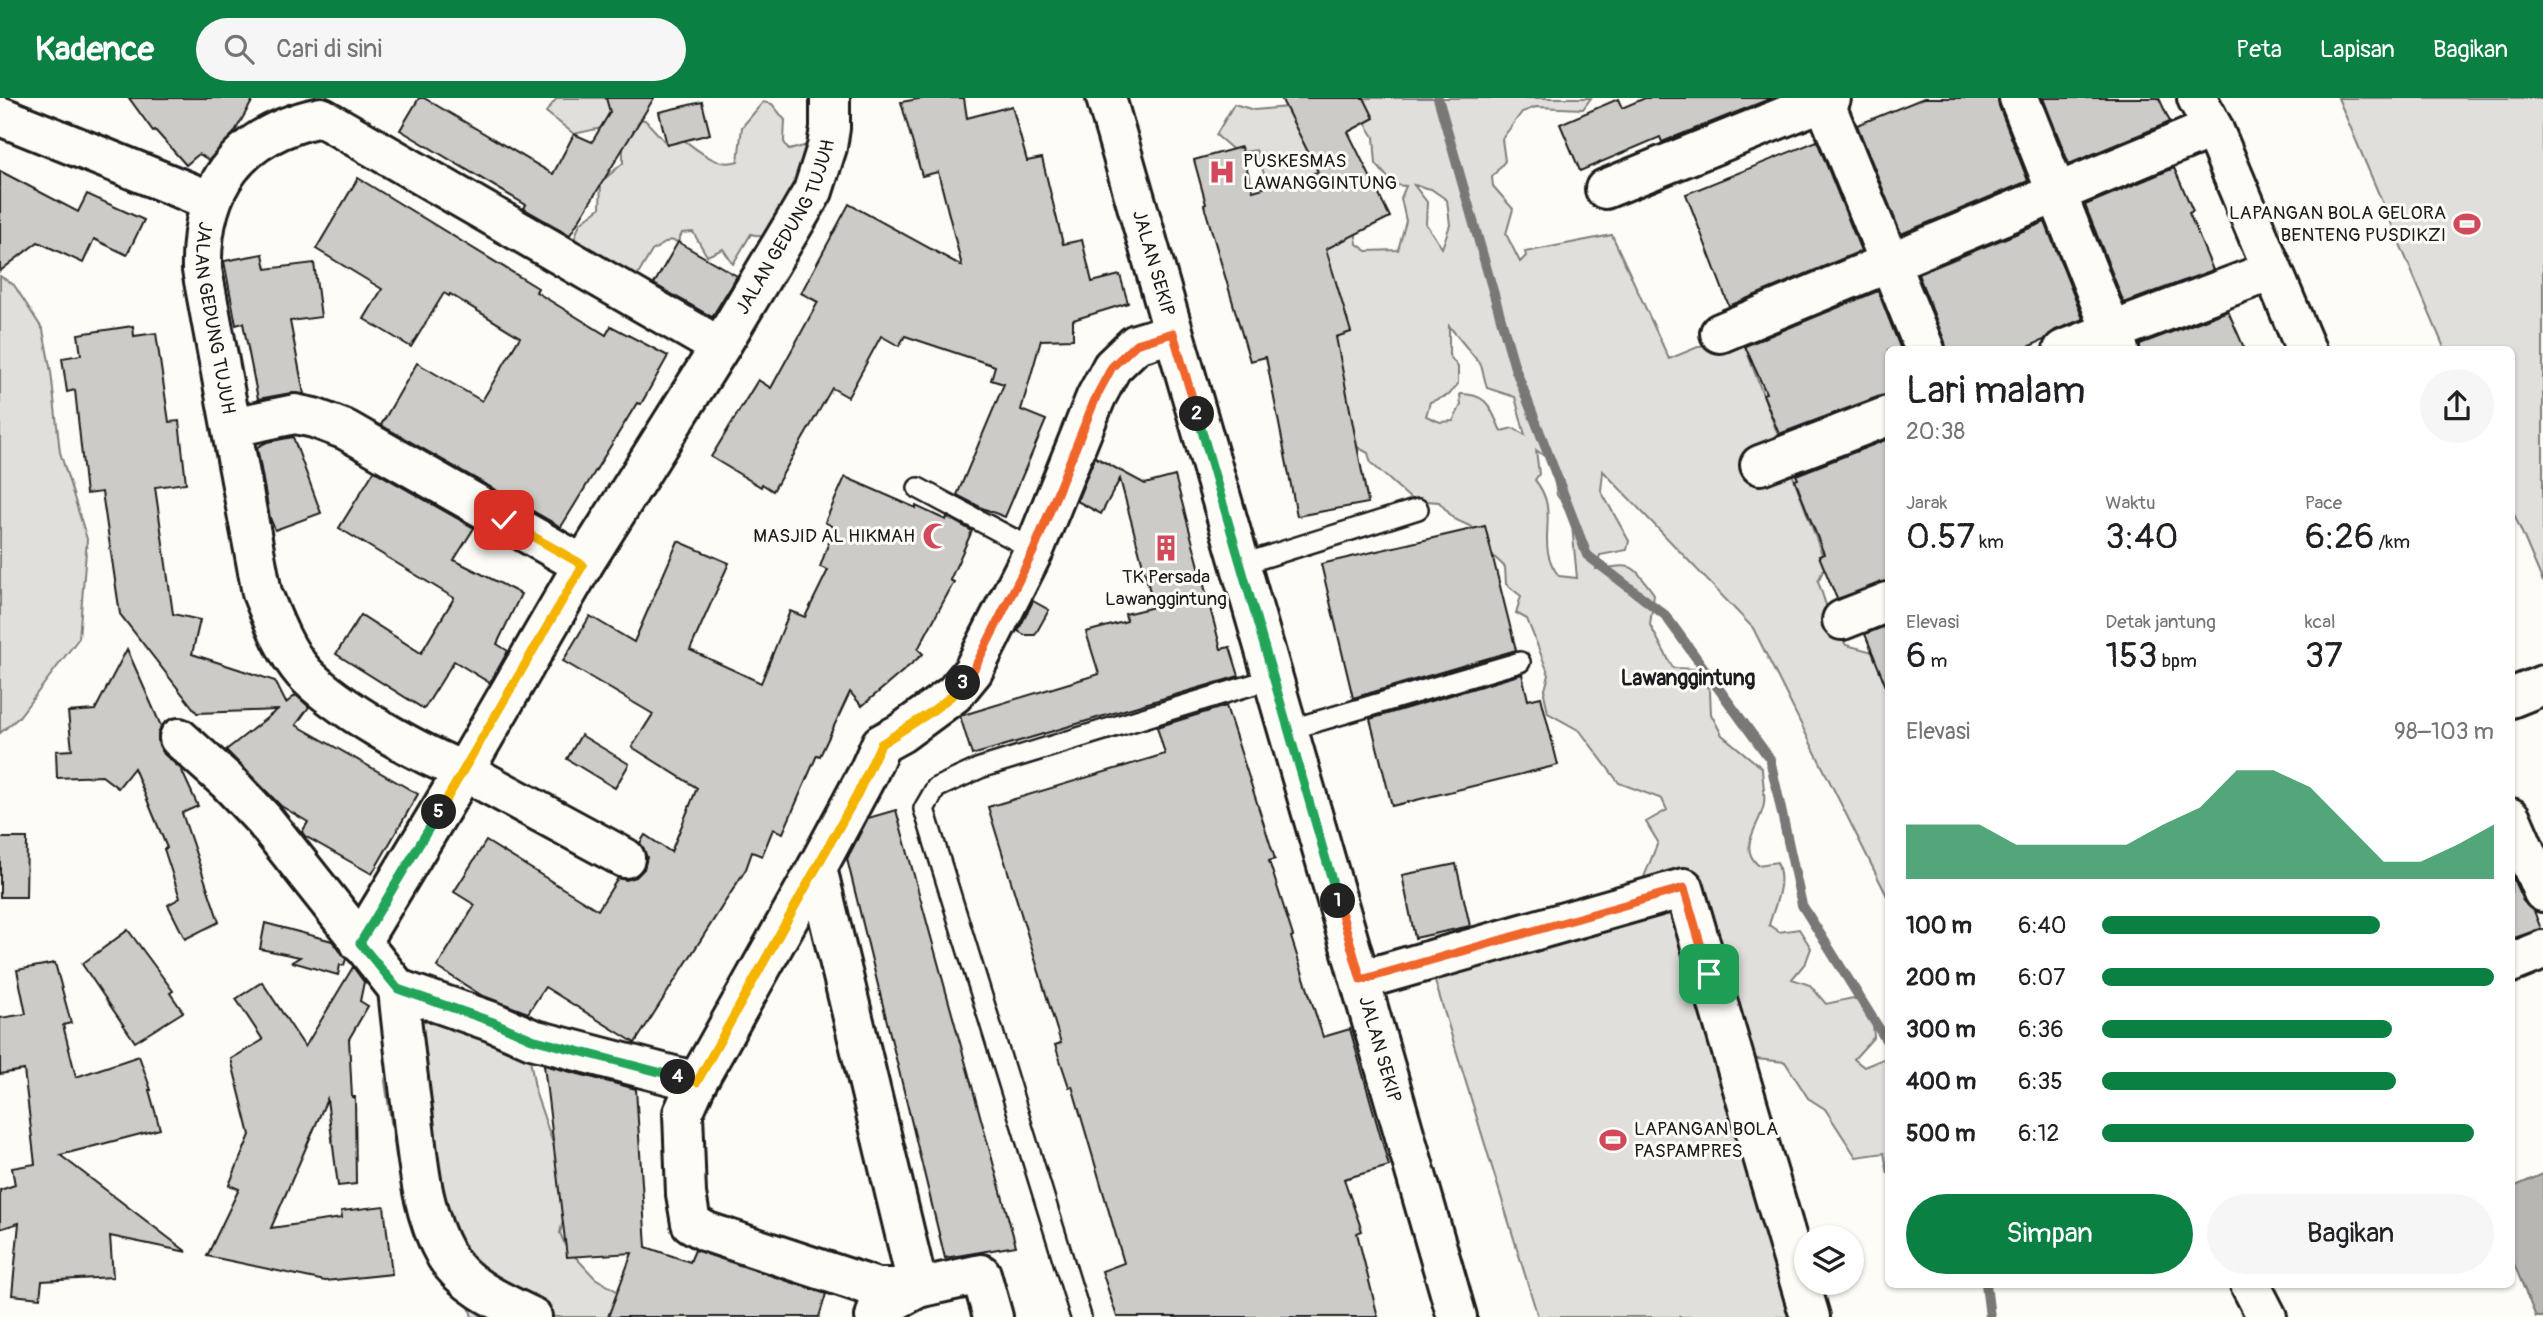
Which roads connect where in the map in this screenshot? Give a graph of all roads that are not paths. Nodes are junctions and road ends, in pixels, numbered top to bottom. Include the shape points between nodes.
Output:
1 (830, 98) edge
2 (1106, 98) edge
3 (2019, 98) edge
4 (1828, 99) edge
5 (2205, 113) edge
6 (0, 116) edge
7 (1605, 189) dead end
8 (2056, 192) junction
9 (212, 201) junction
10 (1889, 262) junction
11 (2272, 271) junction
12 (1173, 333) junction
13 (1720, 333) dead end
14 (2115, 341) edge
15 (1923, 346) edge
16 (2086, 346) edge
17 (2304, 346) edge
18 (720, 347) junction
19 (1885, 417) edge
20 (233, 427) junction
21 (1760, 465) dead end
22 (918, 488) dead end
23 (1418, 509) dead end
24 (1034, 550) junction
25 (583, 565) junction
26 (1240, 565) junction
27 (1885, 603) edge
28 (1842, 620) dead end
29 (1520, 662) dead end
30 (1274, 678) junction
31 (2543, 685) edge
32 (2515, 696) edge
33 (1288, 730) junction
34 (179, 738) dead end
35 (464, 771) junction
36 (2515, 827) edge
37 (625, 858) dead end
38 (817, 868) junction
39 (2543, 892) edge
40 (360, 943) junction
41 (2543, 950) edge
42 (2515, 961) edge
43 (1361, 980) junction
44 (398, 989) junction
45 (697, 1082) junction
46 (918, 1288) junction
47 (2252, 1288) edge
48 (532, 1317) edge
49 (875, 1317) edge
50 (993, 1317) edge
51 (1081, 1317) edge
52 (1457, 1317) edge
53 (1810, 1317) edge
54 (2267, 1317) edge

1 - 18 street, JALAN GEDUNG TUJUH via 827,147 813,191
2 - 12 street, JALAN SEKIP
3 - 8 street
4 - 7 street
4 - 10 street
5 - 8 street
5 - 11 street
6 - 9 street
8 - 10 street
8 - 14 street
9 - 18 street, JALAN GEDUNG TUJUH via 222,180 255,143 276,130 321,117
9 - 20 street, JALAN GEDUNG TUJUH via 204,225 202,270
10 - 13 street
10 - 15 street
11 - 14 street
11 - 17 street
12 - 24 street via 1136,344 1112,367
12 - 26 street, JALAN SEKIP
14 - 16 street
18 - 25 street, JALAN GEDUNG TUJUH
19 - 21 street
20 - 25 street via 295,414 346,430
20 - 35 street, JALAN GEDUNG TUJUH via 262,593 281,638 304,672 327,693 432,757
22 - 24 lane
23 - 26 lane
24 - 38 street via 973,671 954,694 881,744
25 - 35 street, JALAN GEDUNG TUJUH
26 - 30 street, JALAN SEKIP
27 - 28 street
29 - 33 lane
30 - 33 street, JALAN SEKIP
30 - 51 lane via 980,768 936,788 924,809
31 - 32 street
33 - 43 street, JALAN SEKIP
34 - 40 street via 264,820
35 - 37 street, JALAN GEDUNG TUJUH
35 - 40 street, JALAN GEDUNG TUJUH
36 - 39 street
38 - 45 street
38 - 46 street
40 - 44 street
41 - 42 street
43 - 52 street, JALAN SEKIP
43 - 53 street via 1684,888
44 - 45 street via 532,1039
44 - 48 street via 420,1179 431,1221 447,1257 469,1282
45 - 46 street via 683,1113 691,1223 877,1288
46 - 49 street via 877,1310
46 - 50 street via 981,1274
47 - 54 street

